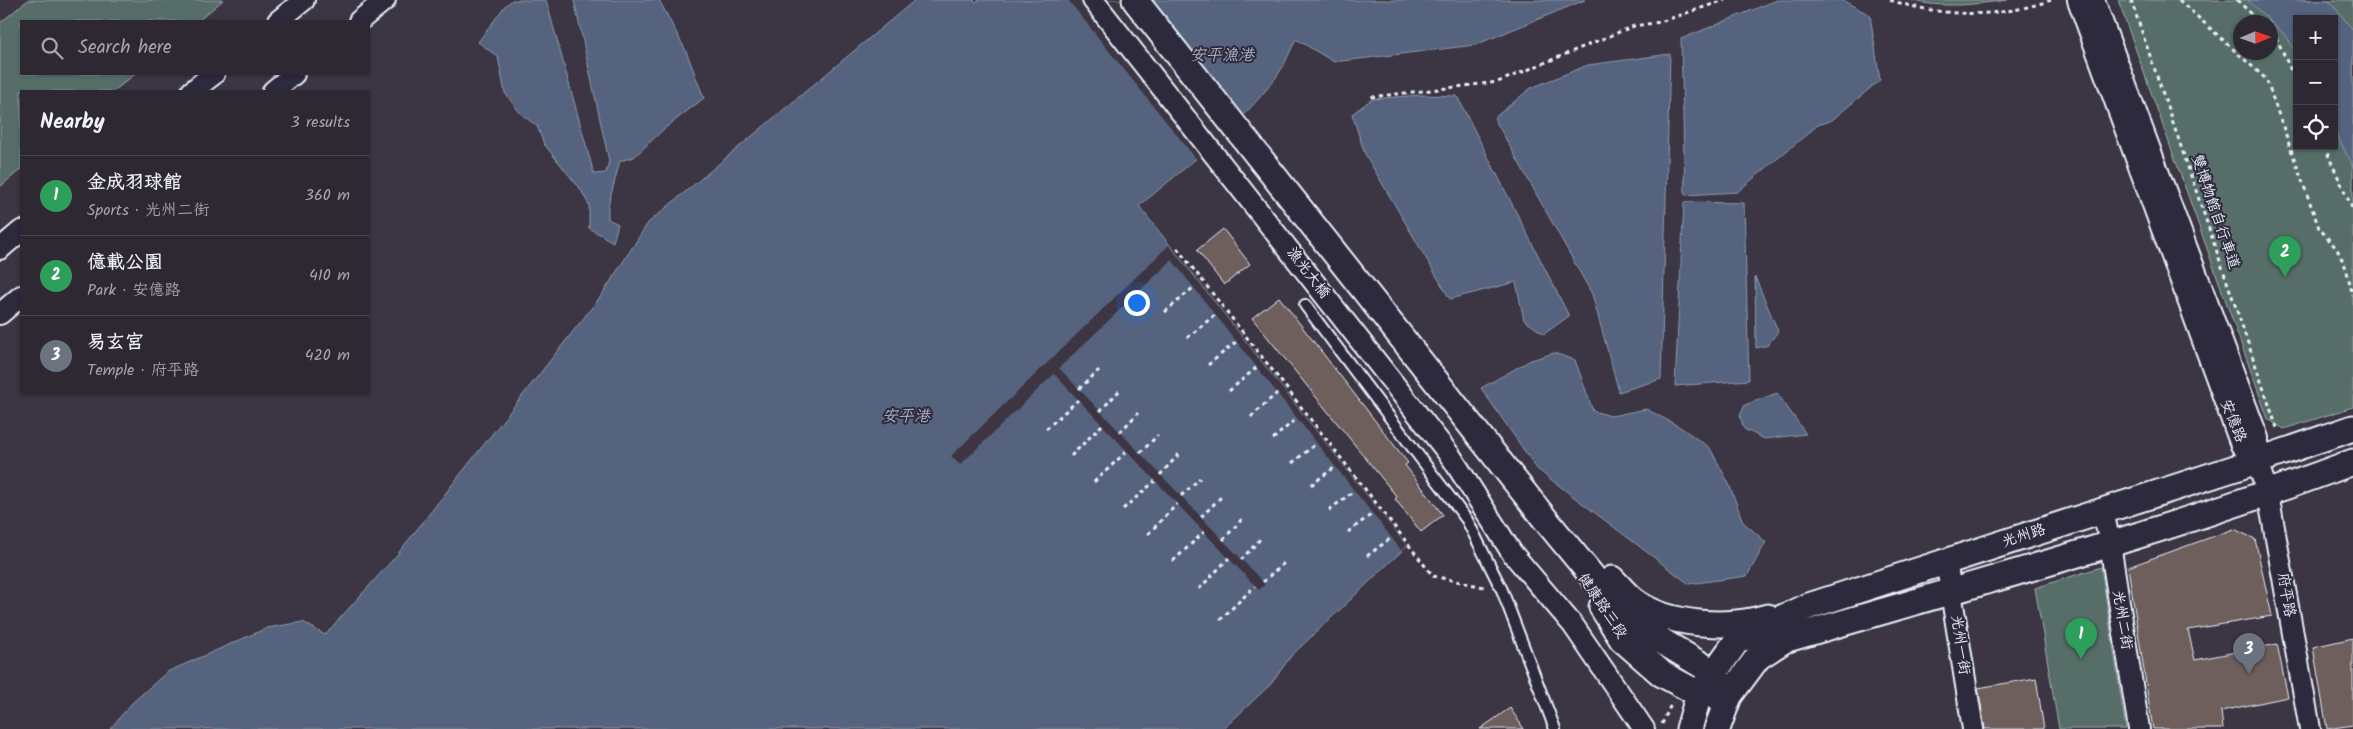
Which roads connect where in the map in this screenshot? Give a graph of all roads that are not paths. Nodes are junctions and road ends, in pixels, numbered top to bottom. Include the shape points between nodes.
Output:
1 (304, 0) edge
2 (385, 0) edge
3 (1093, 0) edge
4 (1135, 0) edge
5 (2078, 0) edge
6 (2094, 0) edge
7 (279, 20) edge
8 (360, 20) edge
9 (213, 75) edge
10 (293, 75) edge
11 (193, 90) edge
12 (274, 90) edge
13 (20, 232) edge
14 (0, 249) edge
15 (20, 297) edge
16 (1305, 305) dead end
17 (0, 314) edge
18 (2353, 428) edge
19 (2257, 461) junction
20 (2353, 462) edge
21 (2268, 494) junction
22 (2103, 511) junction
23 (1545, 519) junction
24 (2110, 544) junction
25 (1946, 561) junction
26 (1952, 591) junction
27 (1809, 606) junction
28 (1713, 672) junction
29 (1699, 694) junction
30 (1729, 696) junction
31 (1555, 729) edge
32 (1644, 729) edge
33 (1689, 729) edge
34 (1717, 729) edge
35 (1973, 729) edge
36 (2138, 729) edge
37 (2310, 729) edge

1 - 7 street
2 - 8 street
3 - 32 street, 漁光大橋 via 1452,458 1512,553 1573,625
4 - 23 street, 健康路三段
5 - 19 street, 安億路 via 2241,445
6 - 19 street, 安億路 via 2258,438
9 - 11 street
10 - 12 street
13 - 14 street
15 - 17 street
16 - 31 lane via 1467,520 1502,590
18 - 19 street, 光州路
19 - 21 street, 府平路
19 - 22 street, 光州路
20 - 21 street
21 - 24 street
21 - 37 street, 府平路
22 - 24 street, 光州二街
22 - 25 street, 光州路
23 - 27 street via 1635,601 1670,619 1713,624 1761,620
23 - 28 street, 健康路三段 via 1630,622
23 - 29 street, 健康路三段 via 1622,640 1662,674
24 - 26 street
24 - 36 street, 光州二街
25 - 26 street, 光州一街
25 - 27 street, 光州路
26 - 30 street via 1784,640 1758,657
26 - 35 street, 光州一街
27 - 28 street, 光州路 via 1736,642
28 - 29 street
28 - 30 street, 健康路三段
29 - 30 street, 健康路三段
29 - 33 street
30 - 34 street

